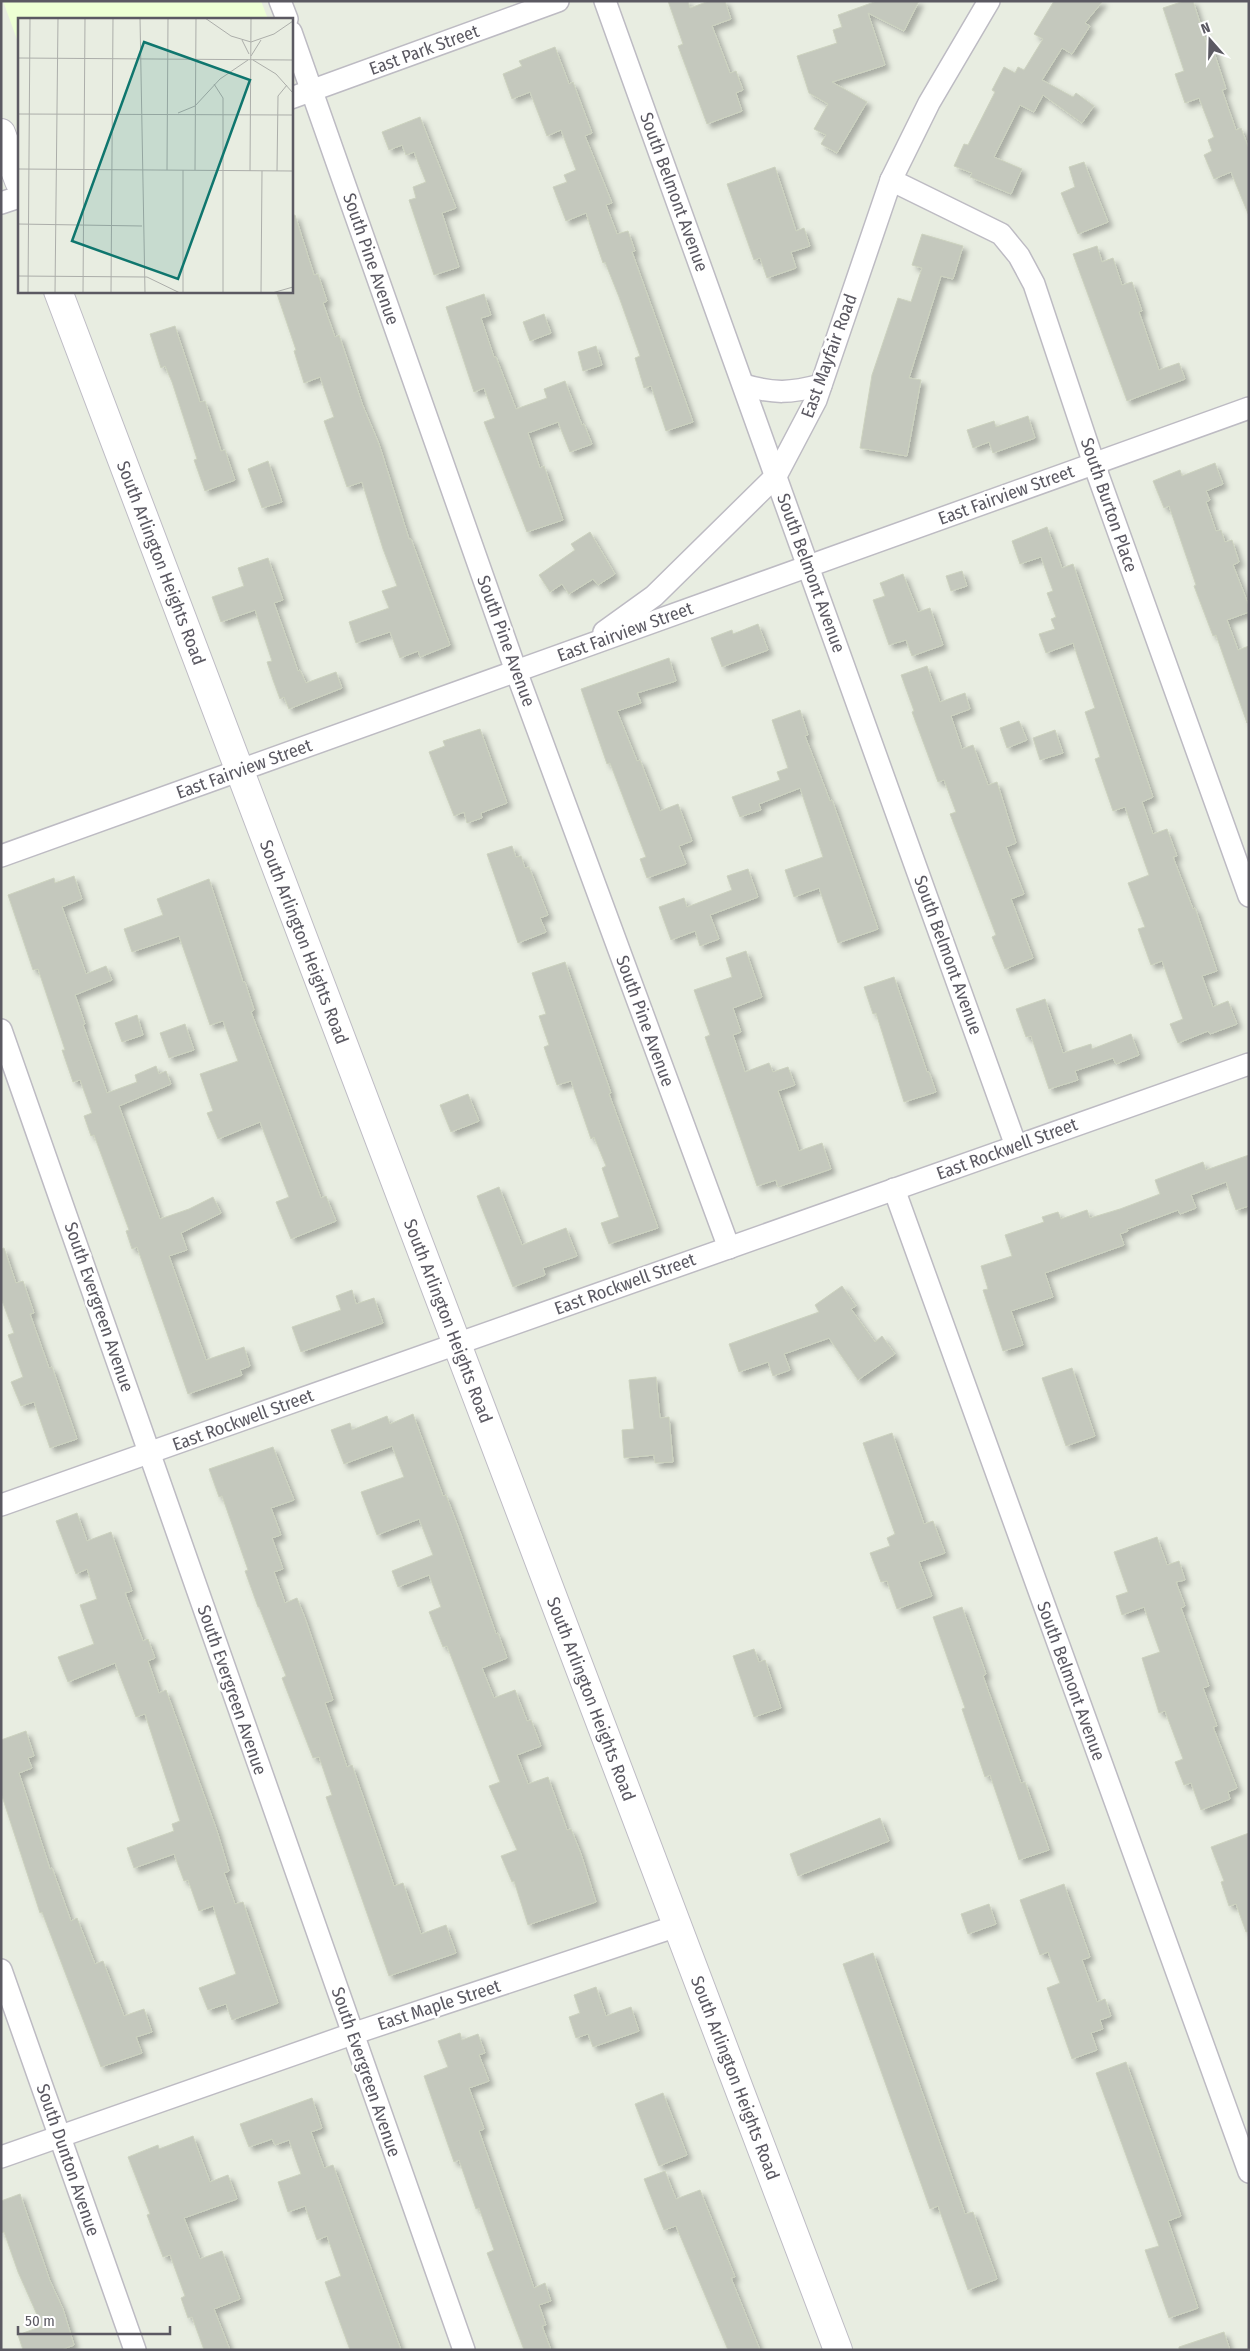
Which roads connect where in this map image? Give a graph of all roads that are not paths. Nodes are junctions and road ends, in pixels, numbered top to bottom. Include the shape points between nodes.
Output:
1 (280, 1) edge
2 (558, 1) edge
3 (605, 1) edge
4 (988, 1) edge
5 (287, 18) edge
6 (292, 35) edge
7 (312, 90) junction
8 (292, 98) edge
9 (1, 133) edge
10 (18, 178) edge
11 (891, 180) junction
12 (18, 197) edge
13 (1, 203) edge
14 (58, 292) edge
15 (744, 385) junction
16 (821, 385) junction
17 (1249, 408) edge
18 (1094, 464) junction
19 (776, 476) junction
20 (809, 566) junction
21 (583, 647) junction
22 (516, 671) junction
23 (239, 770) junction
24 (1, 856) edge
25 (1249, 896) edge
26 (1, 1030) edge
27 (1249, 1064) edge
28 (1016, 1146) junction
29 (894, 1189) junction
30 (729, 1248) junction
31 (456, 1344) junction
32 (150, 1453) junction
33 (1, 1506) edge
34 (677, 1926) junction
35 (1, 1970) edge
36 (352, 2034) junction
37 (60, 2136) junction
38 (1, 2157) edge
39 (1249, 2172) edge
40 (135, 2350) edge
41 (464, 2350) edge
42 (838, 2350) edge

1 - 5 street
2 - 7 street, East Park Street
3 - 15 street, South Belmont Avenue
4 - 11 street, East Mayfair Road via 929,103
6 - 7 street, South Pine Avenue
7 - 8 street, East Park Street
7 - 22 street, South Pine Avenue
9 - 10 main road
11 - 16 street, East Mayfair Road
11 - 18 street, South Burton Place via 1001,234 1019,256 1034,284
12 - 13 street
14 - 23 main road, South Arlington Heights Road
15 - 16 street via 766,392 786,392
15 - 19 street, South Belmont Avenue
16 - 19 street, East Mayfair Road
17 - 18 street, East Fairview Street
18 - 20 street, East Fairview Street
18 - 25 street, South Burton Place
19 - 20 street, South Belmont Avenue
19 - 21 street, East Mayfair Road via 654,596
20 - 21 street, East Fairview Street
20 - 28 street, South Belmont Avenue
21 - 22 street, East Fairview Street
22 - 23 street, East Fairview Street
22 - 30 street, South Pine Avenue
23 - 24 street, East Fairview Street
23 - 31 main road, South Arlington Heights Road
26 - 32 street, South Evergreen Avenue
27 - 28 street, East Rockwell Street
28 - 29 street, East Rockwell Street
29 - 30 street, East Rockwell Street
29 - 39 street, South Belmont Avenue
30 - 31 street, East Rockwell Street
31 - 32 street, East Rockwell Street
31 - 34 main road, South Arlington Heights Road
32 - 33 street, East Rockwell Street
32 - 36 street, South Evergreen Avenue
34 - 36 street, East Maple Street
34 - 42 main road, South Arlington Heights Road
35 - 37 street, South Dunton Avenue
36 - 37 street, East Maple Street
36 - 41 street, South Evergreen Avenue
37 - 38 street, East Maple Street
37 - 40 street, South Dunton Avenue

